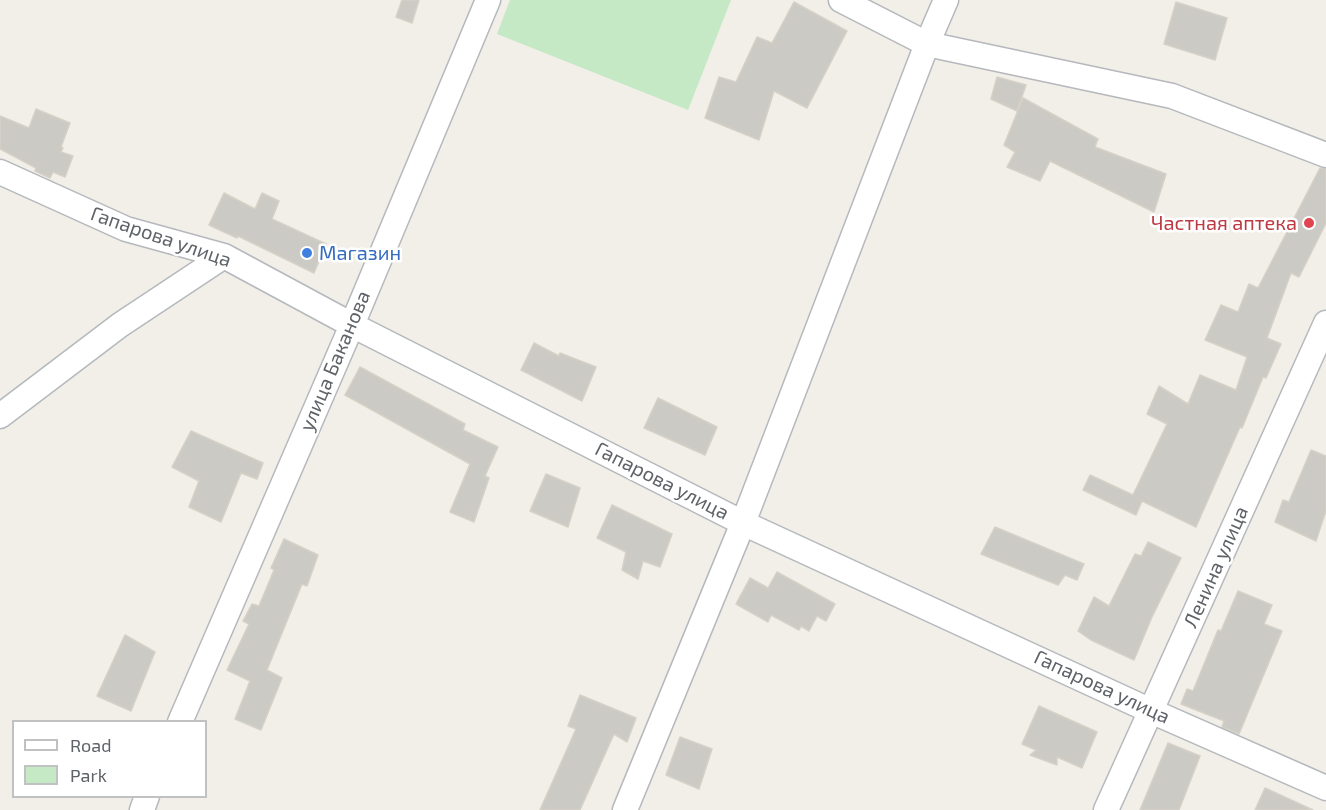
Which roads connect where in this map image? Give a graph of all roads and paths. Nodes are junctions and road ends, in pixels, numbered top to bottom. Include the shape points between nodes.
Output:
1 (488, 0) edge
2 (842, 0) edge
3 (946, 0) edge
4 (927, 44) junction
5 (1326, 155) edge
6 (0, 172) edge
7 (224, 256) junction
8 (1326, 323) edge
9 (352, 325) junction
10 (0, 416) edge
11 (743, 522) junction
12 (1151, 711) junction
13 (181, 720) edge
14 (1326, 788) edge
15 (625, 810) edge
16 (1106, 810) edge

1 - 9 street, улица Баканова
2 - 4 street
3 - 4 street
4 - 5 street via 1172,96
4 - 11 street
6 - 7 street, Гапарова улица via 126,229
7 - 9 street, Гапарова улица
7 - 10 street via 120,325
8 - 12 street, Ленина улица
9 - 11 street, Гапарова улица
9 - 13 street, улица Баканова
11 - 12 street, Гапарова улица
11 - 15 street
12 - 14 street, Гапарова улица
12 - 16 street, Ленина улица

